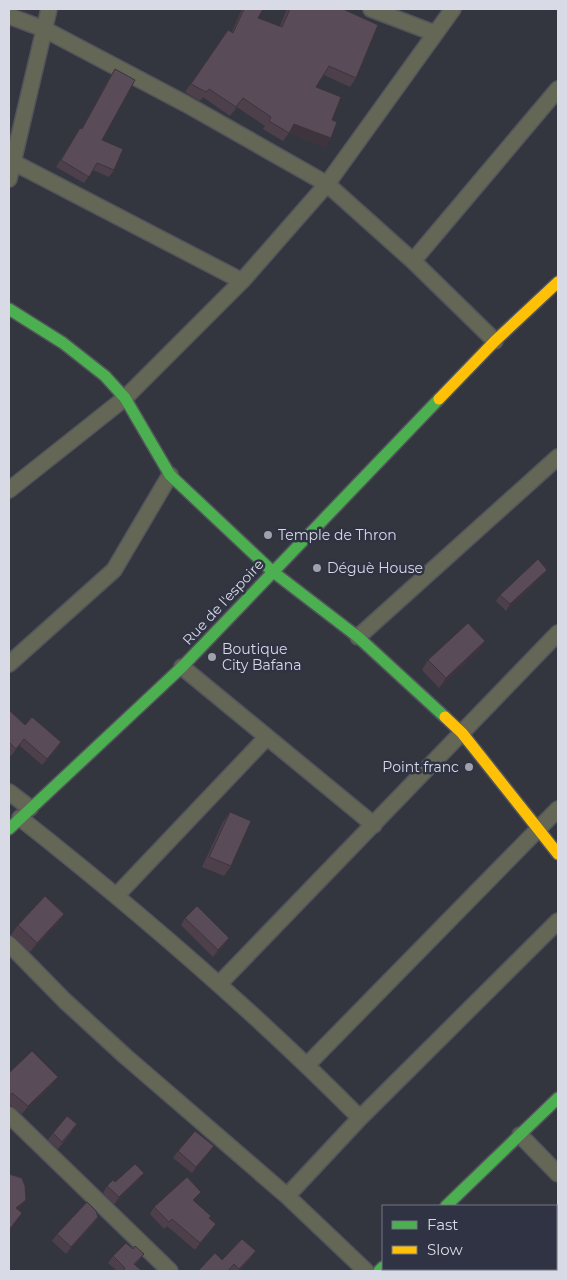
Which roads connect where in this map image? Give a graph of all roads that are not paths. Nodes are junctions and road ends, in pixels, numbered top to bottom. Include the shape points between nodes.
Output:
1 (49, 9) edge
2 (371, 9) edge
3 (453, 9) edge
4 (9, 16) edge
5 (44, 29) junction
6 (434, 33) junction
7 (558, 89) edge
8 (11, 161) edge
9 (9, 179) edge
10 (327, 184) junction
11 (412, 261) junction
12 (242, 281) junction
13 (558, 282) edge
14 (9, 309) edge
15 (495, 341) junction
16 (125, 398) junction
17 (558, 457) edge
18 (170, 475) junction
19 (10, 486) edge
20 (272, 571) junction
21 (558, 633) edge
22 (358, 637) junction
23 (9, 664) edge
24 (182, 667) junction
25 (462, 733) junction
26 (268, 737) junction
27 (9, 792) edge
28 (558, 809) edge
29 (25, 813) junction
30 (374, 825) junction
31 (538, 829) junction
32 (9, 830) edge
33 (558, 854) edge
34 (117, 895) junction
35 (558, 921) edge
36 (9, 944) edge
37 (220, 983) junction
38 (307, 1065) junction
39 (558, 1098) edge
40 (9, 1115) edge
41 (360, 1118) junction
42 (520, 1135) junction
43 (558, 1174) edge
44 (287, 1196) junction
45 (447, 1205) edge
46 (170, 1271) edge
47 (366, 1271) edge

1 - 5 street
2 - 6 street
3 - 6 street
4 - 5 street
5 - 8 street
5 - 10 street
6 - 10 street
7 - 11 street
8 - 9 street
8 - 12 street
10 - 11 street
10 - 12 street
11 - 15 street
12 - 16 street
13 - 15 street, Rue de l'espoire
14 - 16 street via 63,343 105,376
15 - 20 street, Rue de l'espoire
16 - 18 street
16 - 19 street
17 - 22 street
18 - 20 street
18 - 23 street via 114,570
20 - 22 street
20 - 24 street, Rue de l'espoire
21 - 25 street
22 - 25 street
24 - 26 street
24 - 29 street, Rue de l'espoire
25 - 30 street
25 - 31 street
26 - 30 street
26 - 34 street
27 - 29 street
28 - 31 street
29 - 32 street, Rue de l'espoire
29 - 34 street
30 - 37 street
31 - 33 street
31 - 38 street
34 - 37 street
35 - 41 street
36 - 44 street via 132,1062
37 - 38 street
38 - 41 street
39 - 42 street
40 - 46 street
41 - 44 street
42 - 43 street
42 - 45 street
44 - 47 street

